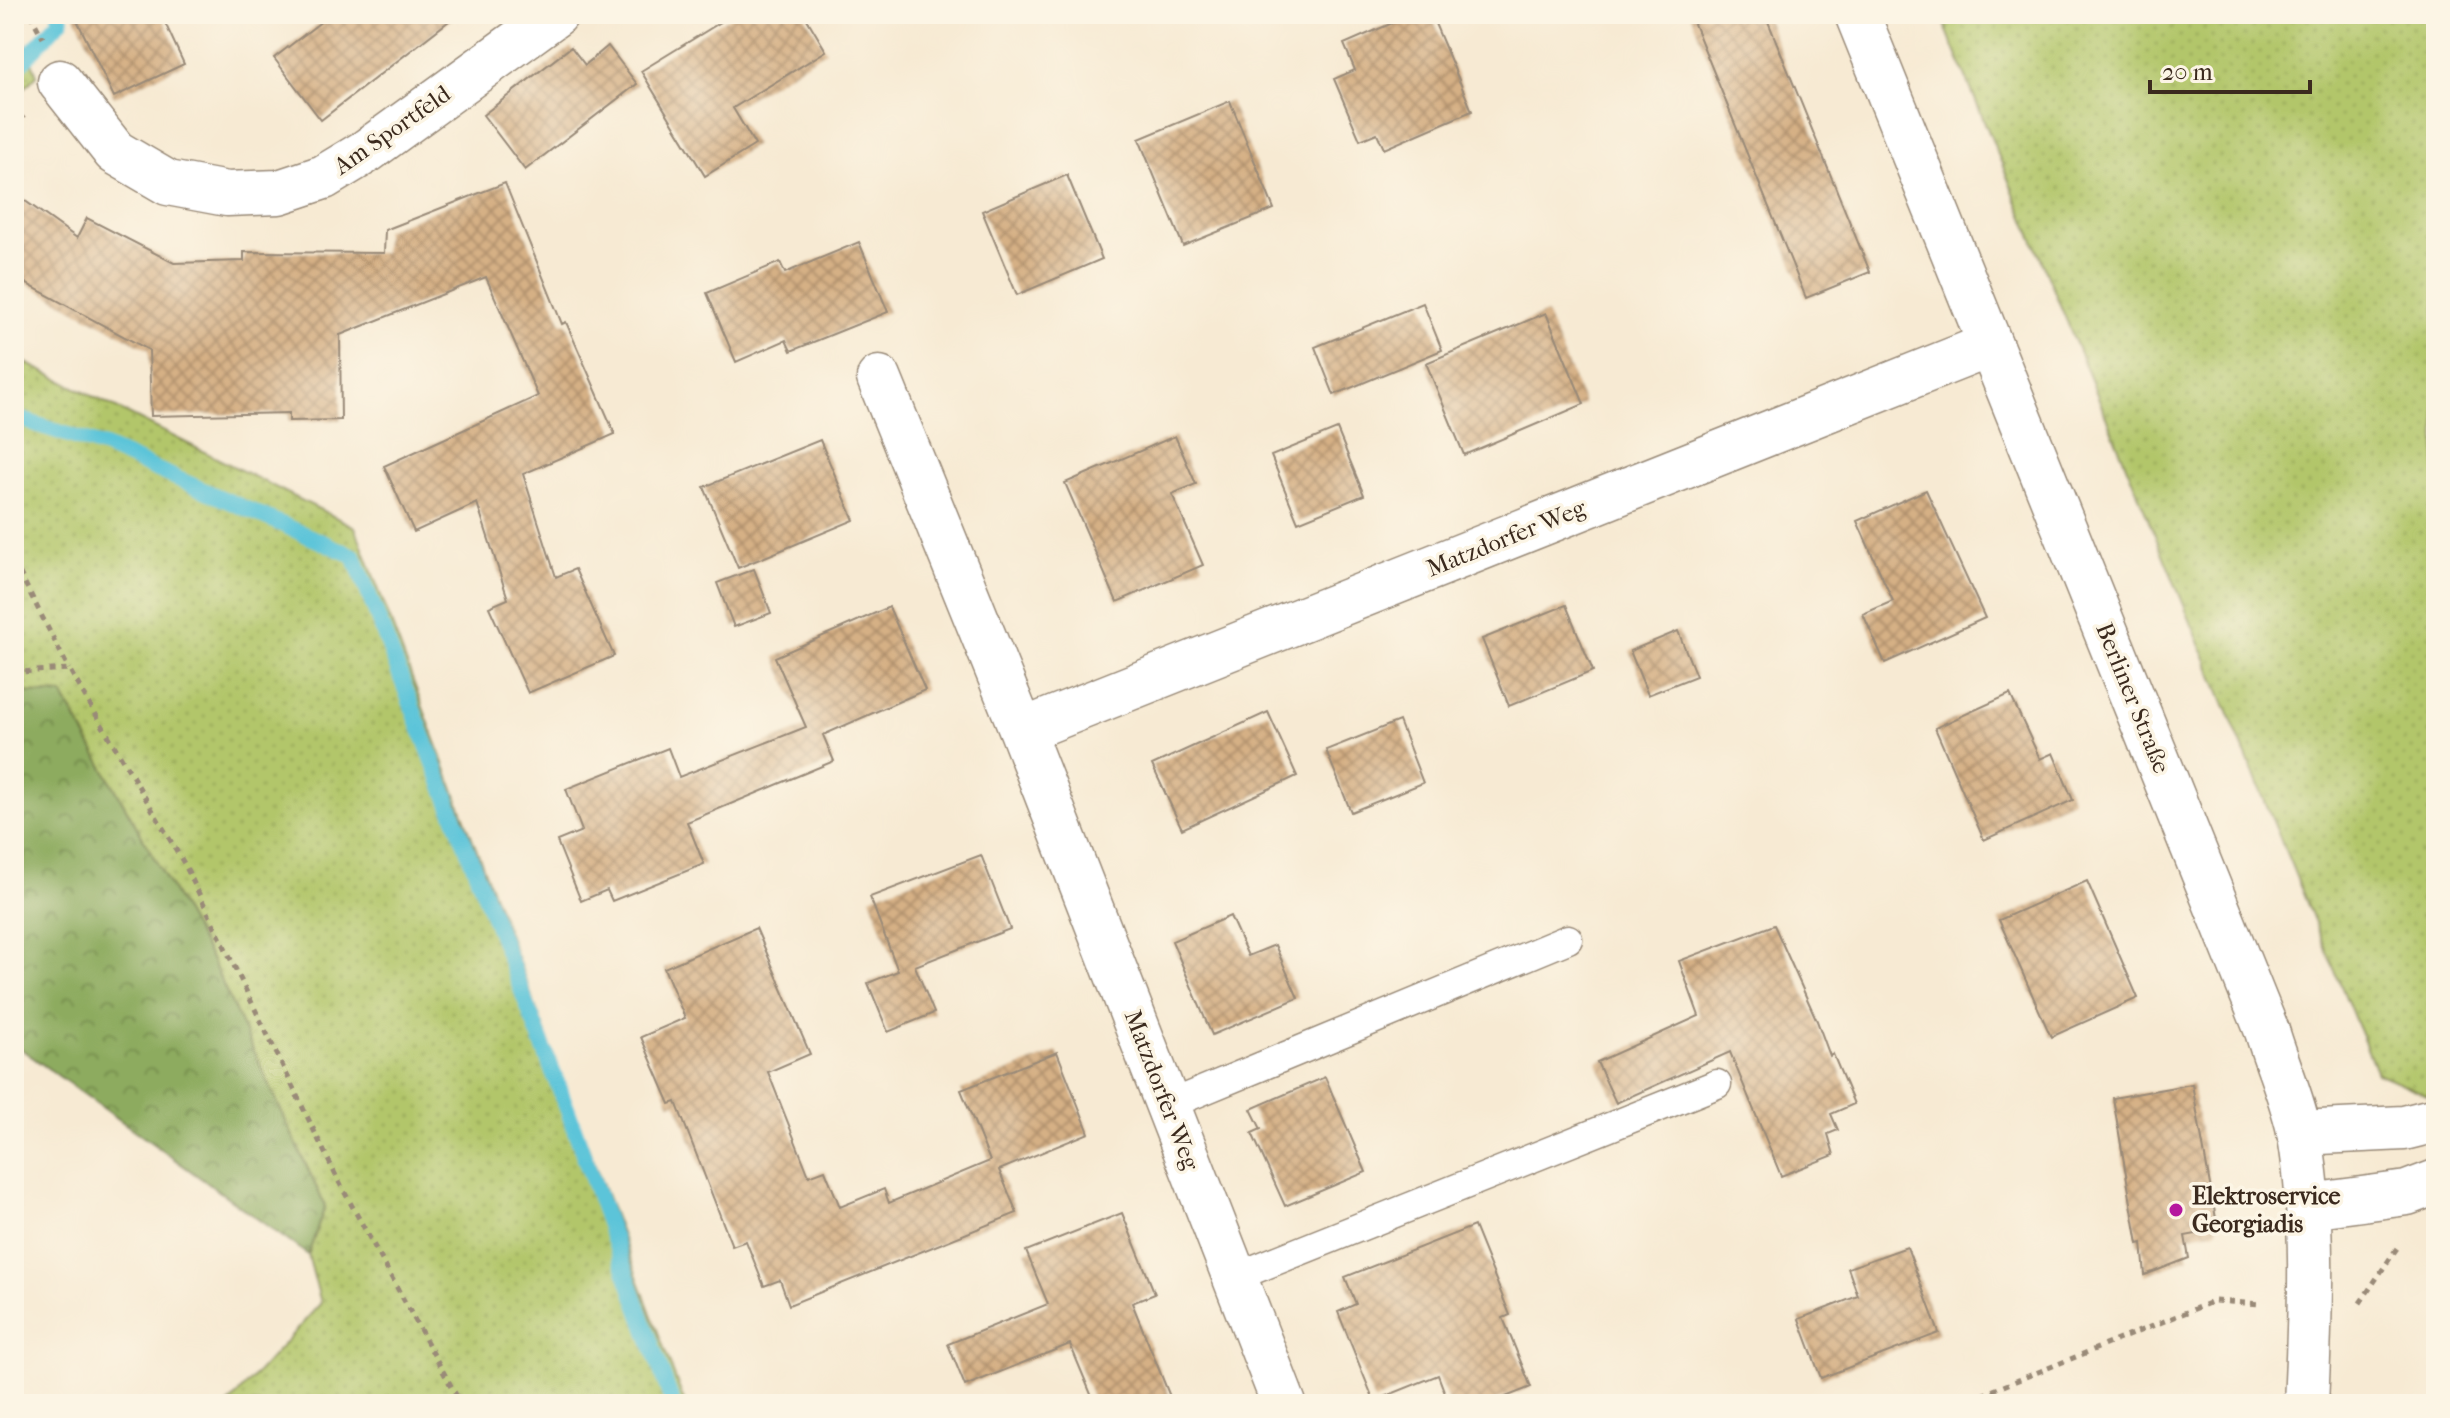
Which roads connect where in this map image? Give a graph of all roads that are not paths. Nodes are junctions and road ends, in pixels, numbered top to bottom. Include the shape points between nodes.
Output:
1 (556, 14) edge
2 (1857, 14) edge
3 (60, 82) dead end
4 (1990, 345) junction
5 (879, 378) dead end
6 (1022, 731) junction
7 (1568, 939) dead end
8 (1717, 1084) dead end
9 (1168, 1105) junction
10 (2436, 1120) edge
11 (2299, 1133) junction
12 (2421, 1187) edge
13 (2309, 1206) junction
14 (1235, 1277) junction
15 (1284, 1404) edge
16 (2306, 1404) edge

1 - 3 street, Am Sportfeld via 367,151 324,177 279,192 227,194 168,183 115,152
2 - 4 street, Berliner Straße
4 - 6 street, Matzdorfer Weg
4 - 11 street, Berliner Straße via 2267,1031
5 - 6 street, Matzdorfer Weg
6 - 9 street, Matzdorfer Weg
7 - 9 lane
8 - 14 lane
9 - 14 street, Matzdorfer Weg
10 - 11 street via 2404,1128
11 - 13 street, Berliner Straße
12 - 13 street
13 - 16 street, Berliner Straße
14 - 15 street, Matzdorfer Weg

